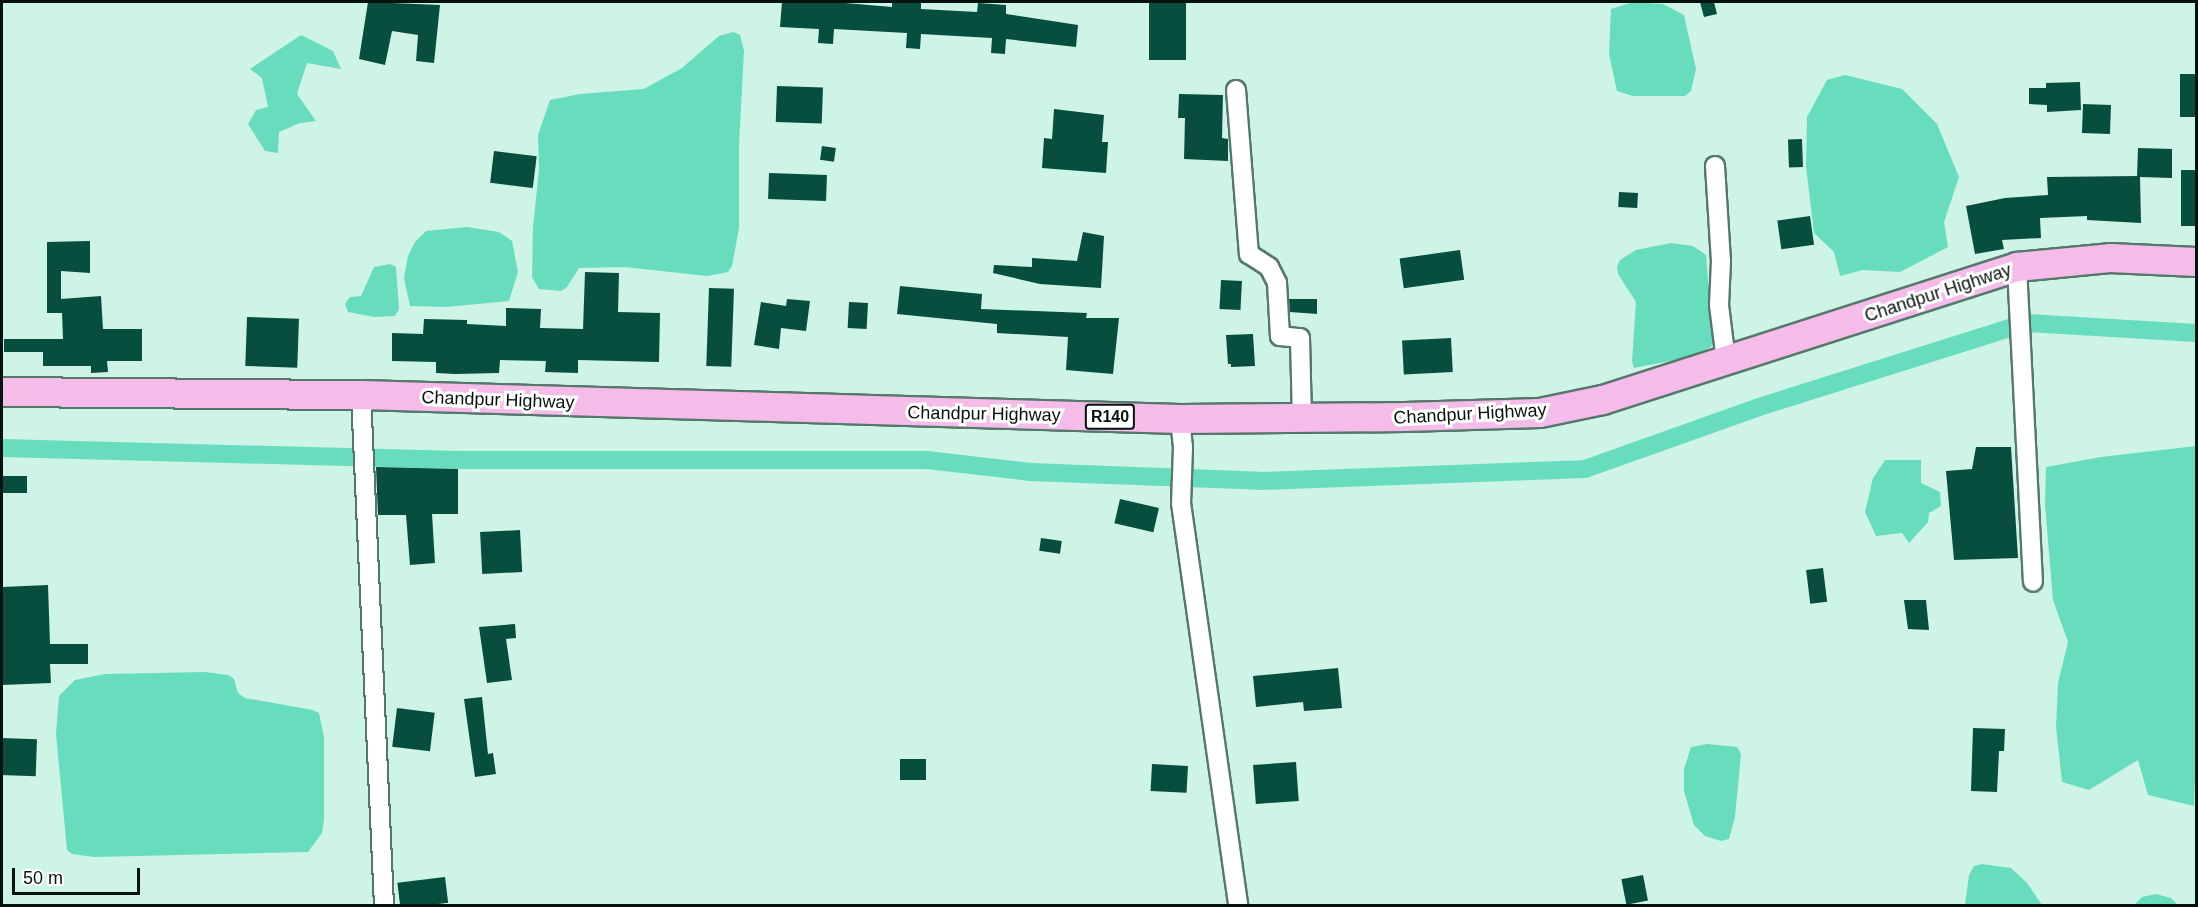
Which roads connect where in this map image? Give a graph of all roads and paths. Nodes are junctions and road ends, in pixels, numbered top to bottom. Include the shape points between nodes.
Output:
1 (1236, 90) dead end
2 (1715, 166) dead end
3 (2196, 262) edge
4 (2017, 277) junction
5 (1726, 361) junction
6 (2, 392) edge
7 (362, 408) junction
8 (1180, 418) junction
9 (1302, 419) junction
10 (2033, 582) dead end
11 (384, 906) edge
12 (1238, 906) edge

1 - 9 street via 1249,254 1269,267 1277,283 1280,336 1300,338
2 - 5 street via 1721,261 1719,305
3 - 4 main road, Chandpur Highway / R140 via 2110,258
4 - 5 main road, Chandpur Highway / R140
4 - 10 street
5 - 9 main road, Chandpur Highway / R140 via 1603,400 1540,413
6 - 7 main road, Chandpur Highway / R140
7 - 8 main road, Chandpur Highway / R140 via 625,405
7 - 11 street
8 - 9 main road, Chandpur Highway / R140
8 - 12 street via 1181,503

